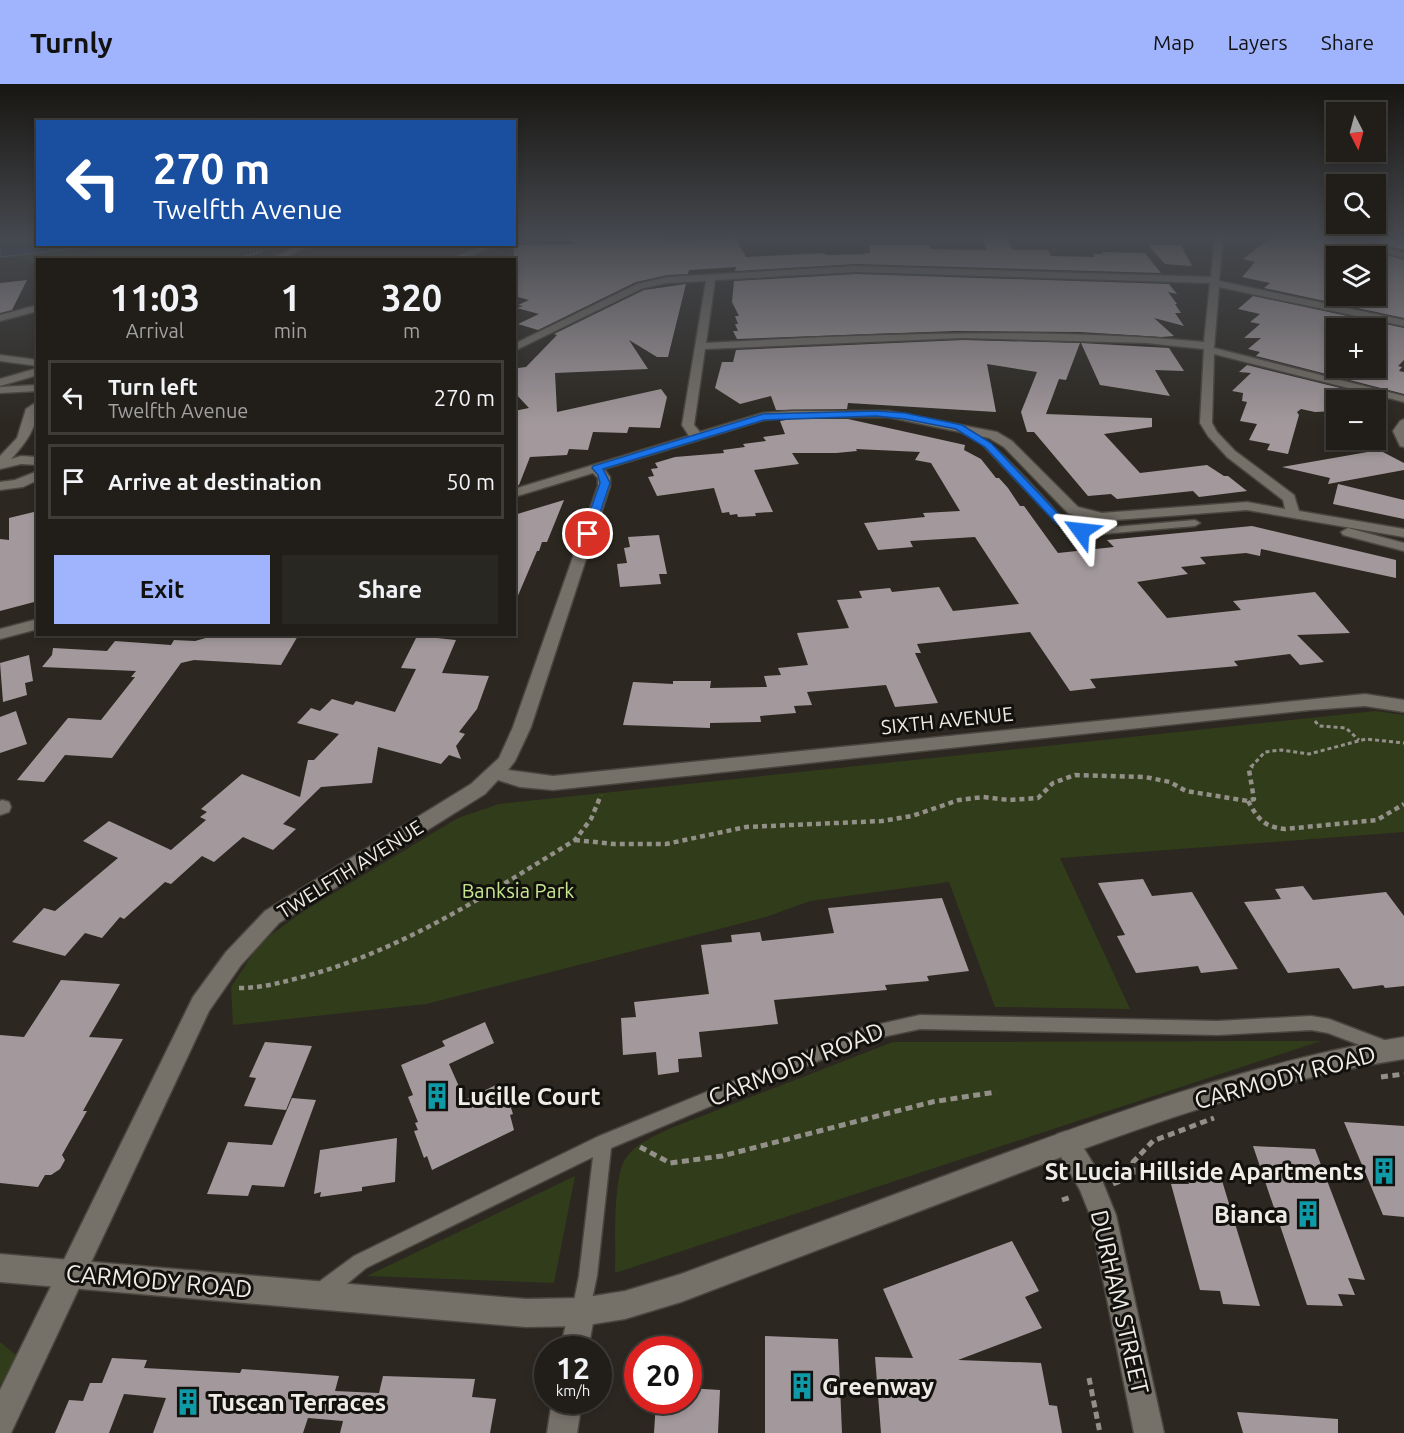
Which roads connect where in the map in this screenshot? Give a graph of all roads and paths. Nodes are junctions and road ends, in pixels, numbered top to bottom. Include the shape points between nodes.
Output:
1 (615, 299) edge
2 (708, 299) edge
3 (1213, 299) edge
4 (1296, 299) edge
5 (36, 309) edge
6 (0, 318) edge
7 (1404, 323) edge
8 (701, 346) junction
9 (516, 347) edge
10 (1209, 349) junction
11 (0, 359) edge
12 (36, 363) edge
13 (32, 372) edge
14 (0, 383) edge
15 (17, 385) junction
16 (36, 388) edge
17 (0, 390) edge
18 (1387, 395) junction
19 (1404, 399) edge
20 (35, 407) edge
21 (1404, 407) edge
22 (1404, 423) edge
23 (959, 427) junction
24 (698, 436) junction
25 (23, 439) junction
26 (1404, 443) edge
27 (35, 460) edge
28 (0, 464) edge
29 (597, 468) junction
30 (36, 476) edge
31 (17, 484) junction
32 (0, 486) edge
33 (36, 489) edge
34 (516, 492) edge
35 (0, 496) edge
36 (1078, 512) junction
37 (1292, 514) junction
38 (1316, 519) junction
39 (1195, 523) dead end
40 (1094, 531) junction
41 (1404, 533) edge
42 (1404, 547) edge
43 (36, 625) edge
44 (0, 634) edge
45 (1404, 706) edge
46 (1313, 718) dead end
47 (1359, 740) junction
48 (1404, 743) edge
49 (496, 773) junction
50 (602, 793) dead end
51 (1248, 801) junction
52 (1404, 804) edge
53 (575, 840) junction
54 (231, 988) dead end
55 (1396, 1049) edge
56 (1404, 1074) edge
57 (1369, 1078) dead end
58 (996, 1092) dead end
59 (1226, 1114) dead end
60 (603, 1143) junction
61 (1066, 1143) junction
62 (637, 1146) dead end
63 (1123, 1181) dead end
64 (0, 1268) edge
65 (72, 1273) junction
66 (317, 1295) junction
67 (581, 1312) junction
68 (577, 1336) edge
69 (1089, 1378) dead end
70 (565, 1414) edge
71 (0, 1422) edge
72 (562, 1433) edge
73 (1100, 1433) edge
74 (1149, 1433) edge

1 - 9 street
2 - 8 street
3 - 10 street
4 - 7 street
5 - 6 street
8 - 10 street via 810,339 921,338
8 - 24 street via 688,425
10 - 18 street
10 - 37 street via 1205,417 1210,432 1288,496
11 - 12 street
11 - 13 street
13 - 15 street
14 - 15 street
15 - 16 street
15 - 17 street
15 - 20 street via 28,406
18 - 19 street
18 - 21 street
20 - 25 street
22 - 26 street via 1399,432
23 - 24 street via 888,414 792,414 763,417
23 - 36 street via 1005,442
23 - 40 lane via 988,445 1061,522 1078,530
24 - 29 street
25 - 27 street
25 - 28 street
27 - 28 street
29 - 34 street
29 - 49 street, TWELFTH AVENUE via 603,475 604,486 522,727
30 - 31 street
31 - 32 street
31 - 33 street
31 - 35 street
36 - 37 street via 1102,517 1240,506
36 - 40 lane
37 - 38 street
38 - 41 street
38 - 42 street via 1353,534
39 - 40 lane
43 - 44 street
45 - 49 street, SIXTH AVENUE via 1365,700 1310,704 553,783
46 - 47 path via 1319,726 1346,728
47 - 48 path
47 - 51 path via 1309,754 1265,752 1250,770 1254,799
49 - 65 street, TWELFTH AVENUE via 478,789 272,917 246,940 201,1004
50 - 53 path via 591,819
51 - 52 path via 1258,821 1270,829 1377,820
51 - 53 path via 1186,791 1170,782 1145,777 1075,775 1053,783 1038,798 983,797 882,821 746,827 666,844
53 - 54 path via 437,924 383,949 335,968 261,988
55 - 60 lane, CARMODY ROAD via 1311,1023 1218,1028 920,1022 867,1033
55 - 61 street, CARMODY ROAD via 1347,1057 1228,1088
56 - 57 path
58 - 62 path via 932,1102 722,1156 670,1163
59 - 63 path via 1153,1141 1133,1162 1133,1176
60 - 66 lane, CARMODY ROAD via 360,1262
60 - 67 lane
61 - 67 street, CARMODY ROAD via 681,1288 625,1305
61 - 74 street, DURHAM STREET via 1090,1182 1102,1215
64 - 65 street, CARMODY ROAD
65 - 66 street, CARMODY ROAD
65 - 71 street, TWELFTH AVENUE
66 - 67 street, CARMODY ROAD via 526,1313
67 - 68 street
69 - 73 path
70 - 72 street

